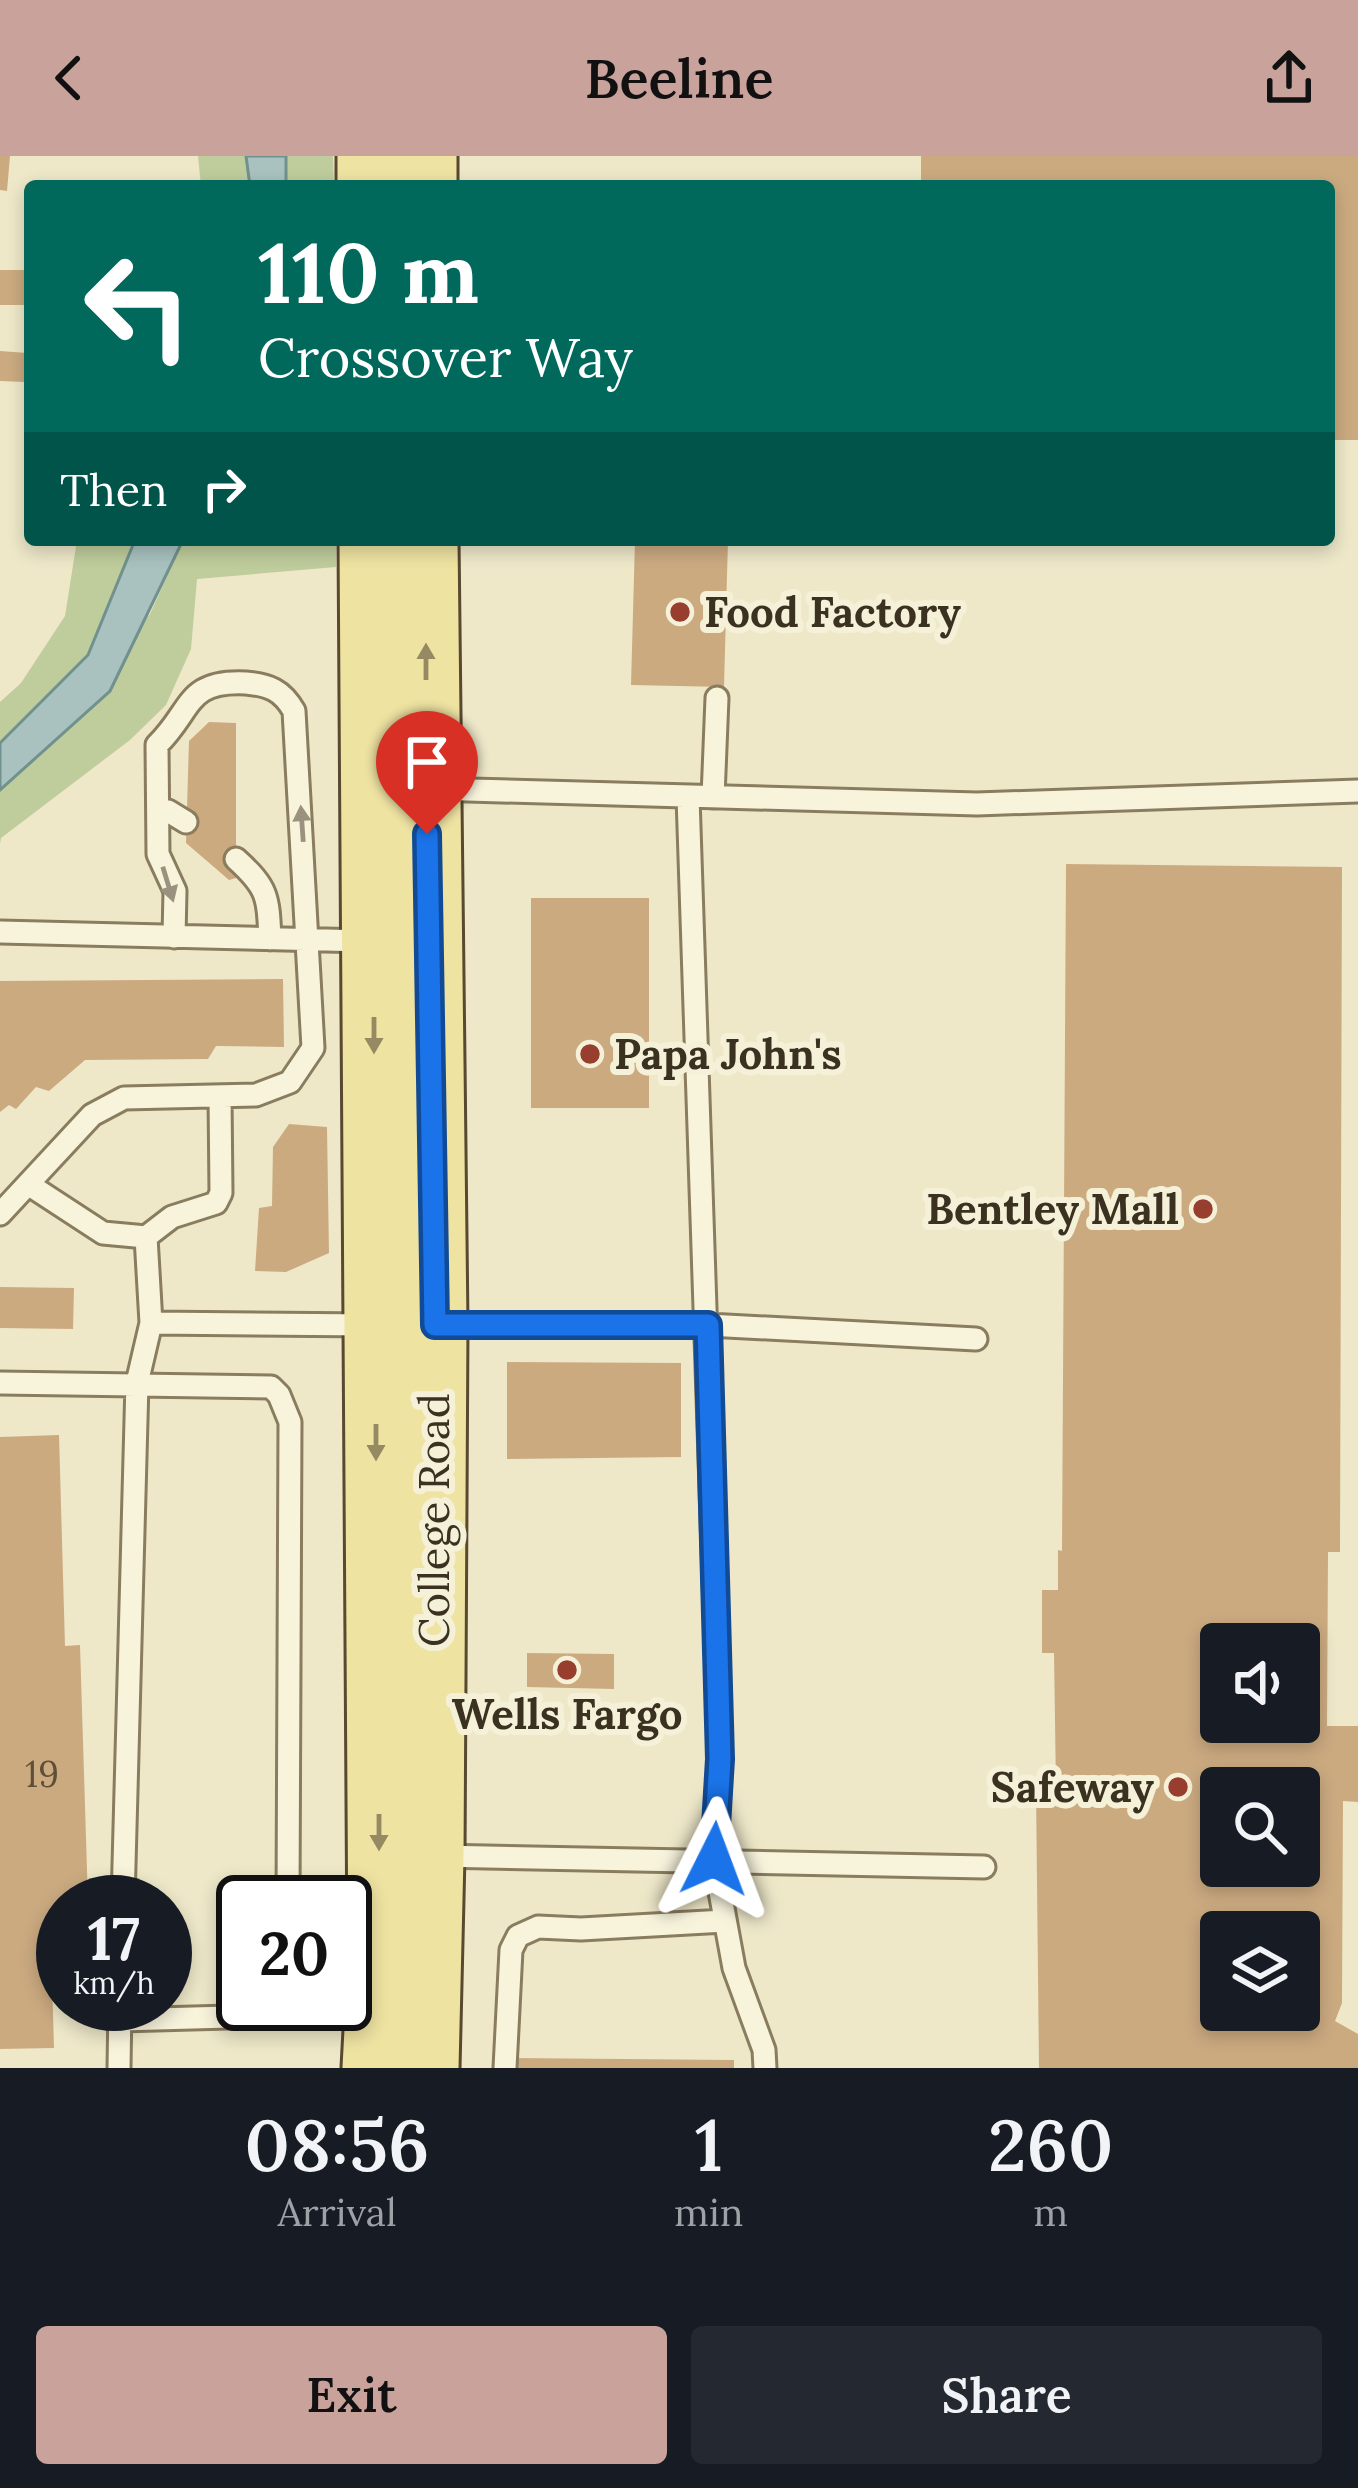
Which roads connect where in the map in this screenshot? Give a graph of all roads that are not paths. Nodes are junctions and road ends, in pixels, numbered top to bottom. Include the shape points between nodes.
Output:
1 (371, 546) edge
2 (426, 546) edge
3 (717, 698) dead end
4 (426, 789) junction
5 (1358, 791) edge
6 (688, 797) junction
7 (713, 797) junction
8 (158, 811) junction
9 (186, 822) dead end
10 (236, 859) dead end
11 (0, 932) edge
12 (174, 937) junction
13 (270, 939) junction
14 (310, 940) junction
15 (373, 941) junction
16 (220, 1096) junction
17 (28, 1184) junction
18 (0, 1214) edge
19 (146, 1237) junction
20 (151, 1324) junction
21 (405, 1325) junction
22 (708, 1325) junction
23 (976, 1339) dead end
24 (0, 1383) edge
25 (137, 1383) junction
26 (432, 1856) junction
27 (714, 1859) junction
28 (984, 1867) dead end
29 (124, 1875) edge
30 (288, 1875) edge
31 (725, 1921) junction
32 (119, 2031) edge
33 (118, 2068) edge
34 (374, 2068) edge
35 (427, 2068) edge
36 (505, 2068) edge
37 (765, 2068) edge

1 - 15 main road, College Road
4 -> 2 main road, College Road
3 - 7 lane
4 - 6 lane
4 - 21 main road, College Road
5 - 7 lane via 977,804
6 - 7 lane
6 - 22 lane
8 - 9 lane
8 -> 12 lane via 158,854 175,891
14 -> 8 lane via 294,711 283,695 266,685 220,682 185,704 158,745
10 - 13 lane via 268,897
11 - 12 lane
12 - 13 lane
13 - 14 lane
14 - 15 lane
14 - 16 lane via 314,1048 290,1082 256,1095
15 -> 21 main road, College Road
16 - 17 lane via 109,1103
16 - 19 lane via 216,1204 172,1217
17 - 18 lane
17 - 19 lane via 103,1233
19 - 20 lane
20 - 21 lane
20 - 25 lane
21 - 22 lane
21 - 26 main road, College Road
21 -> 34 main road, College Road
22 - 23 lane
22 - 27 lane via 720,1759
24 - 25 lane
25 - 29 lane
25 - 30 lane via 271,1387 290,1422
26 - 27 lane
26 - 35 main road, College Road
27 - 28 lane
27 - 31 lane
31 - 36 lane via 538,1927 518,1936
31 - 37 lane
32 - 33 lane

